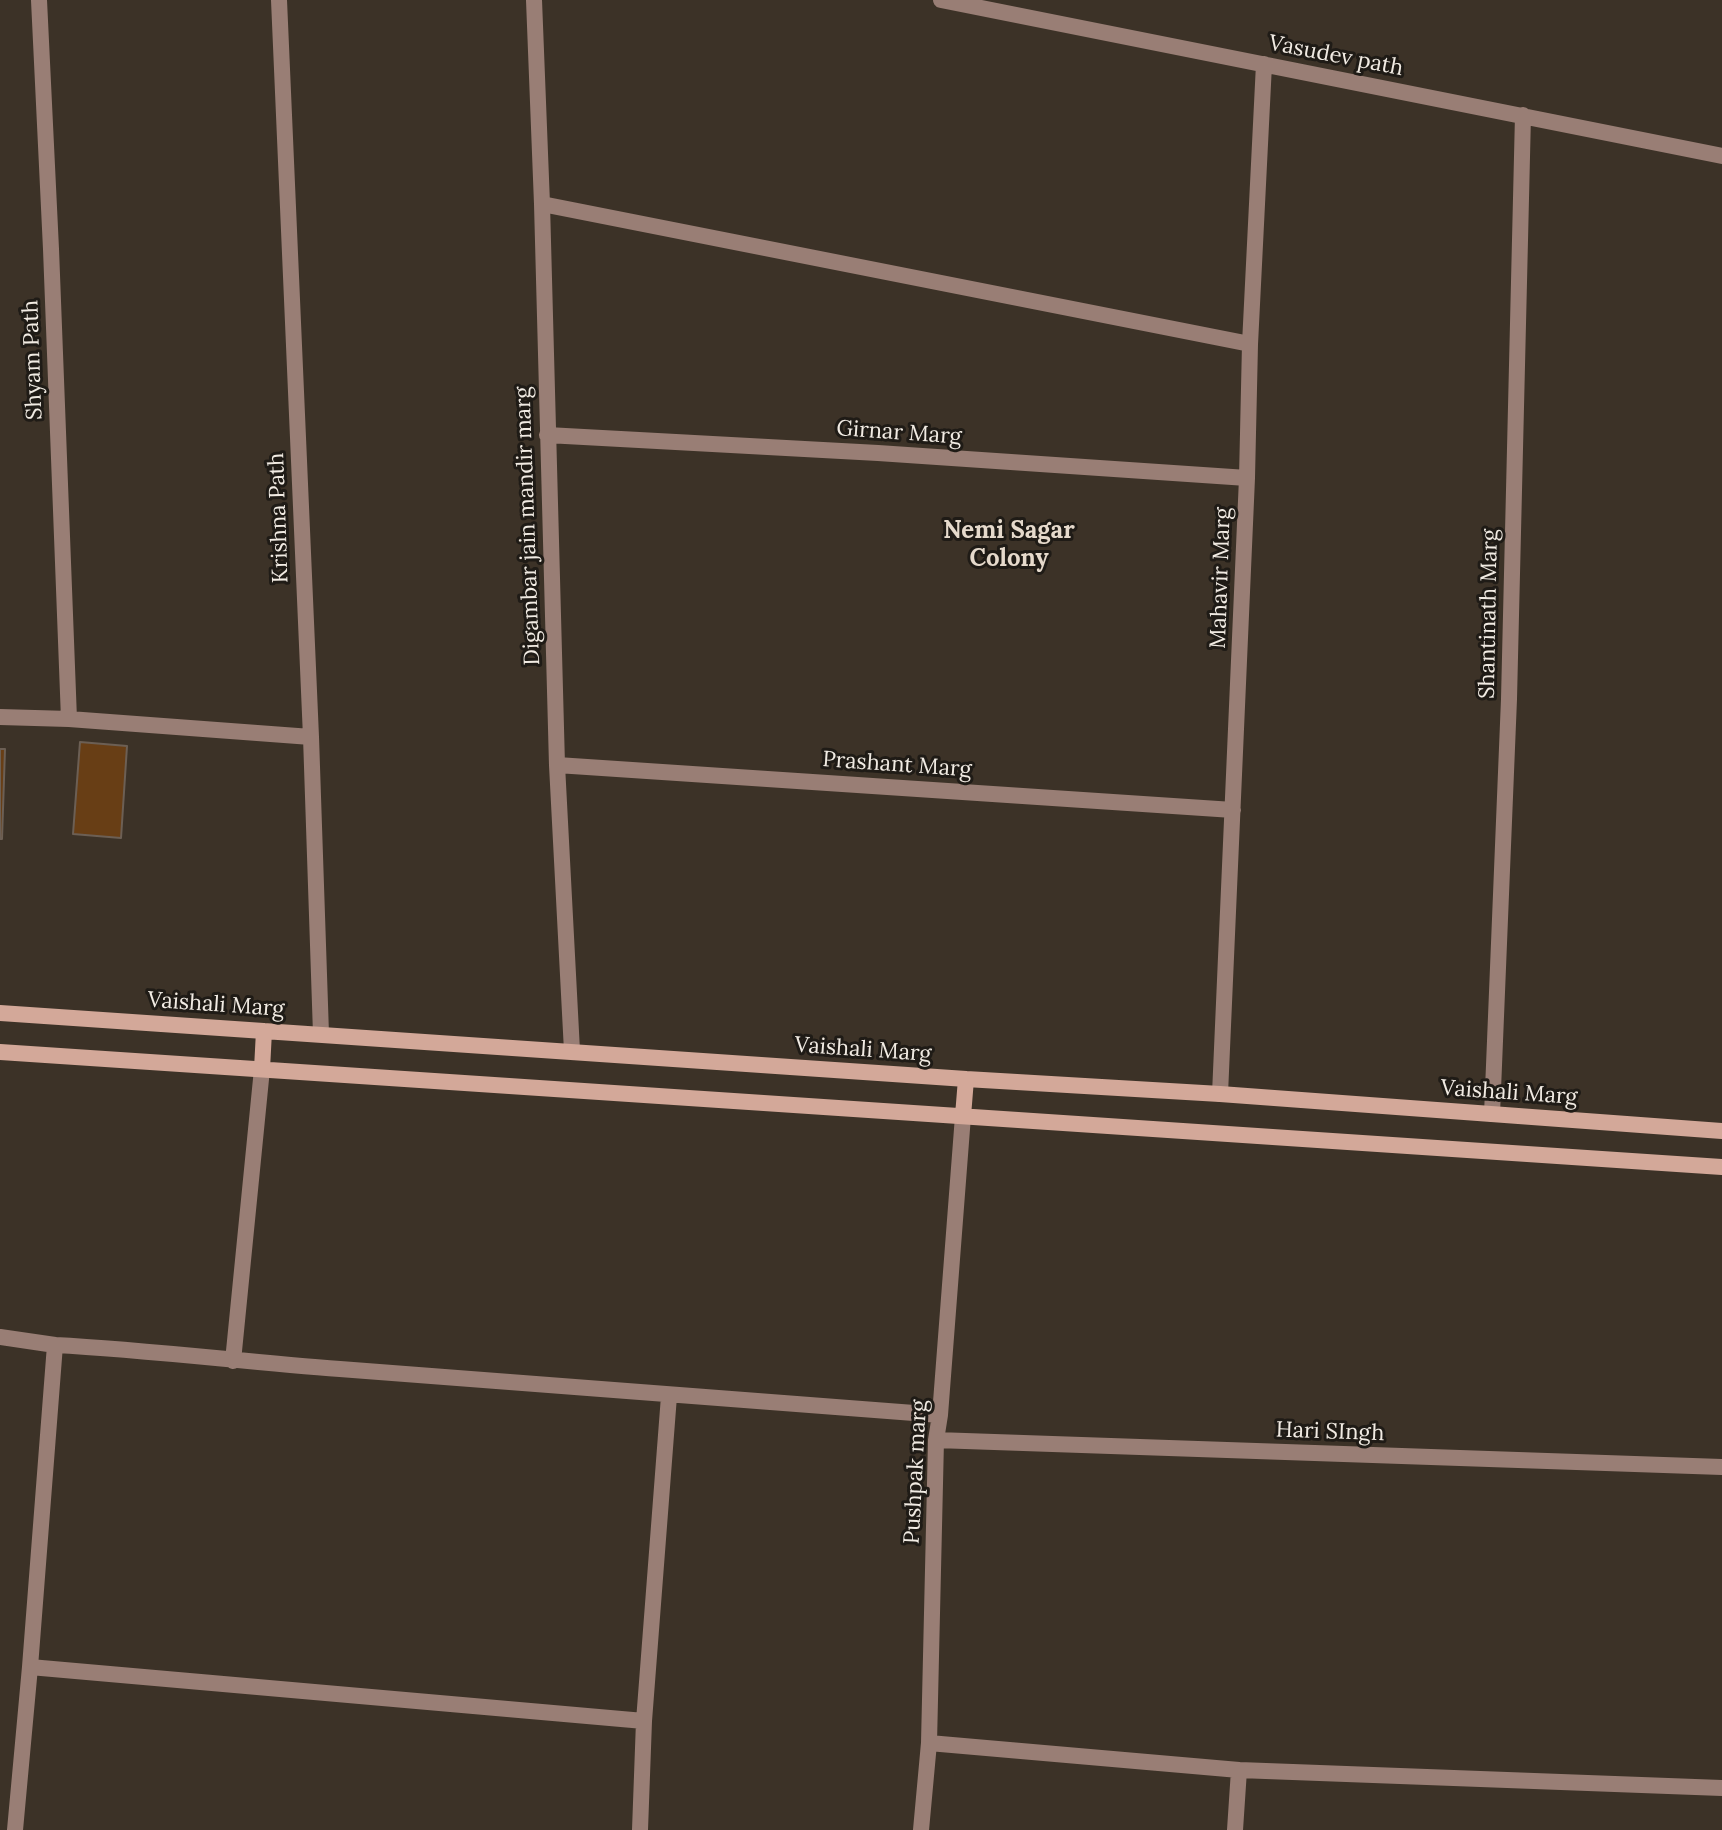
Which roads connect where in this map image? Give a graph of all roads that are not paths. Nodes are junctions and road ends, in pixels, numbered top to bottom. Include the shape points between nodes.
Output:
1 (39, 0) edge
2 (279, 0) edge
3 (534, 0) edge
4 (941, 0) edge
5 (1264, 64) junction
6 (1523, 115) junction
7 (1722, 156) edge
8 (542, 204) junction
9 (1250, 344) junction
10 (547, 435) junction
11 (1247, 478) junction
12 (0, 717) edge
13 (69, 719) junction
14 (311, 737) junction
15 (557, 765) junction
16 (1233, 810) junction
17 (0, 1013) edge
18 (264, 1031) junction
19 (321, 1034) junction
20 (572, 1051) junction
21 (0, 1052) edge
22 (262, 1069) junction
23 (966, 1079) junction
24 (1220, 1094) junction
25 (1492, 1114) junction
26 (963, 1116) junction
27 (1722, 1131) edge
28 (1722, 1167) edge
29 (0, 1337) edge
30 (55, 1345) junction
31 (233, 1361) junction
32 (669, 1396) junction
33 (940, 1415) junction
34 (936, 1440) junction
35 (1722, 1467) edge
36 (30, 1667) junction
37 (644, 1721) junction
38 (929, 1743) junction
39 (1239, 1770) junction
40 (1722, 1788) edge
41 (15, 1830) edge
42 (640, 1830) edge
43 (921, 1830) edge
44 (1235, 1830) edge

1 - 13 street, Shyam Path
2 - 14 street, Krishna Path
3 - 8 street, Digambar jain mandir marg
4 - 5 street, Vasudev path
5 - 6 street, Vasudev path
5 - 9 street, Mahavir Marg
6 - 7 street, Vasudev path
6 - 25 street, Shantinath Marg via 1509,699
8 - 9 street
8 - 10 street, Digambar jain mandir marg
9 - 11 street, Mahavir Marg
10 - 11 street, Girnar Marg
10 - 15 street, Digambar jain mandir marg
11 - 16 street, Mahavir Marg
12 - 13 street
13 - 14 street
14 - 19 street, Krishna Path
15 - 16 street, Prashant Marg
15 - 20 street, Digambar jain mandir marg
16 - 24 street, Mahavir Marg
17 - 18 street, Vaishali Marg
18 - 19 street, Vaishali Marg
18 - 22 street
19 - 20 street, Vaishali Marg
20 - 23 street, Vaishali Marg
21 - 22 street
22 - 26 street
22 - 31 street
23 - 24 street, Vaishali Marg
23 - 26 street
24 - 25 street, Vaishali Marg
25 - 27 street, Vaishali Marg
26 - 28 street
26 - 33 street, Pushpak marg
29 - 30 street
30 - 31 street
30 - 36 street
31 - 32 street
32 - 33 street
32 - 37 street
33 - 34 street, Pushpak marg
34 - 35 street, Hari SIngh
34 - 38 street, Pushpak marg
36 - 37 street
36 - 41 street
37 - 42 street
38 - 39 street
38 - 43 street, Pushpak marg
39 - 40 street
39 - 44 street

